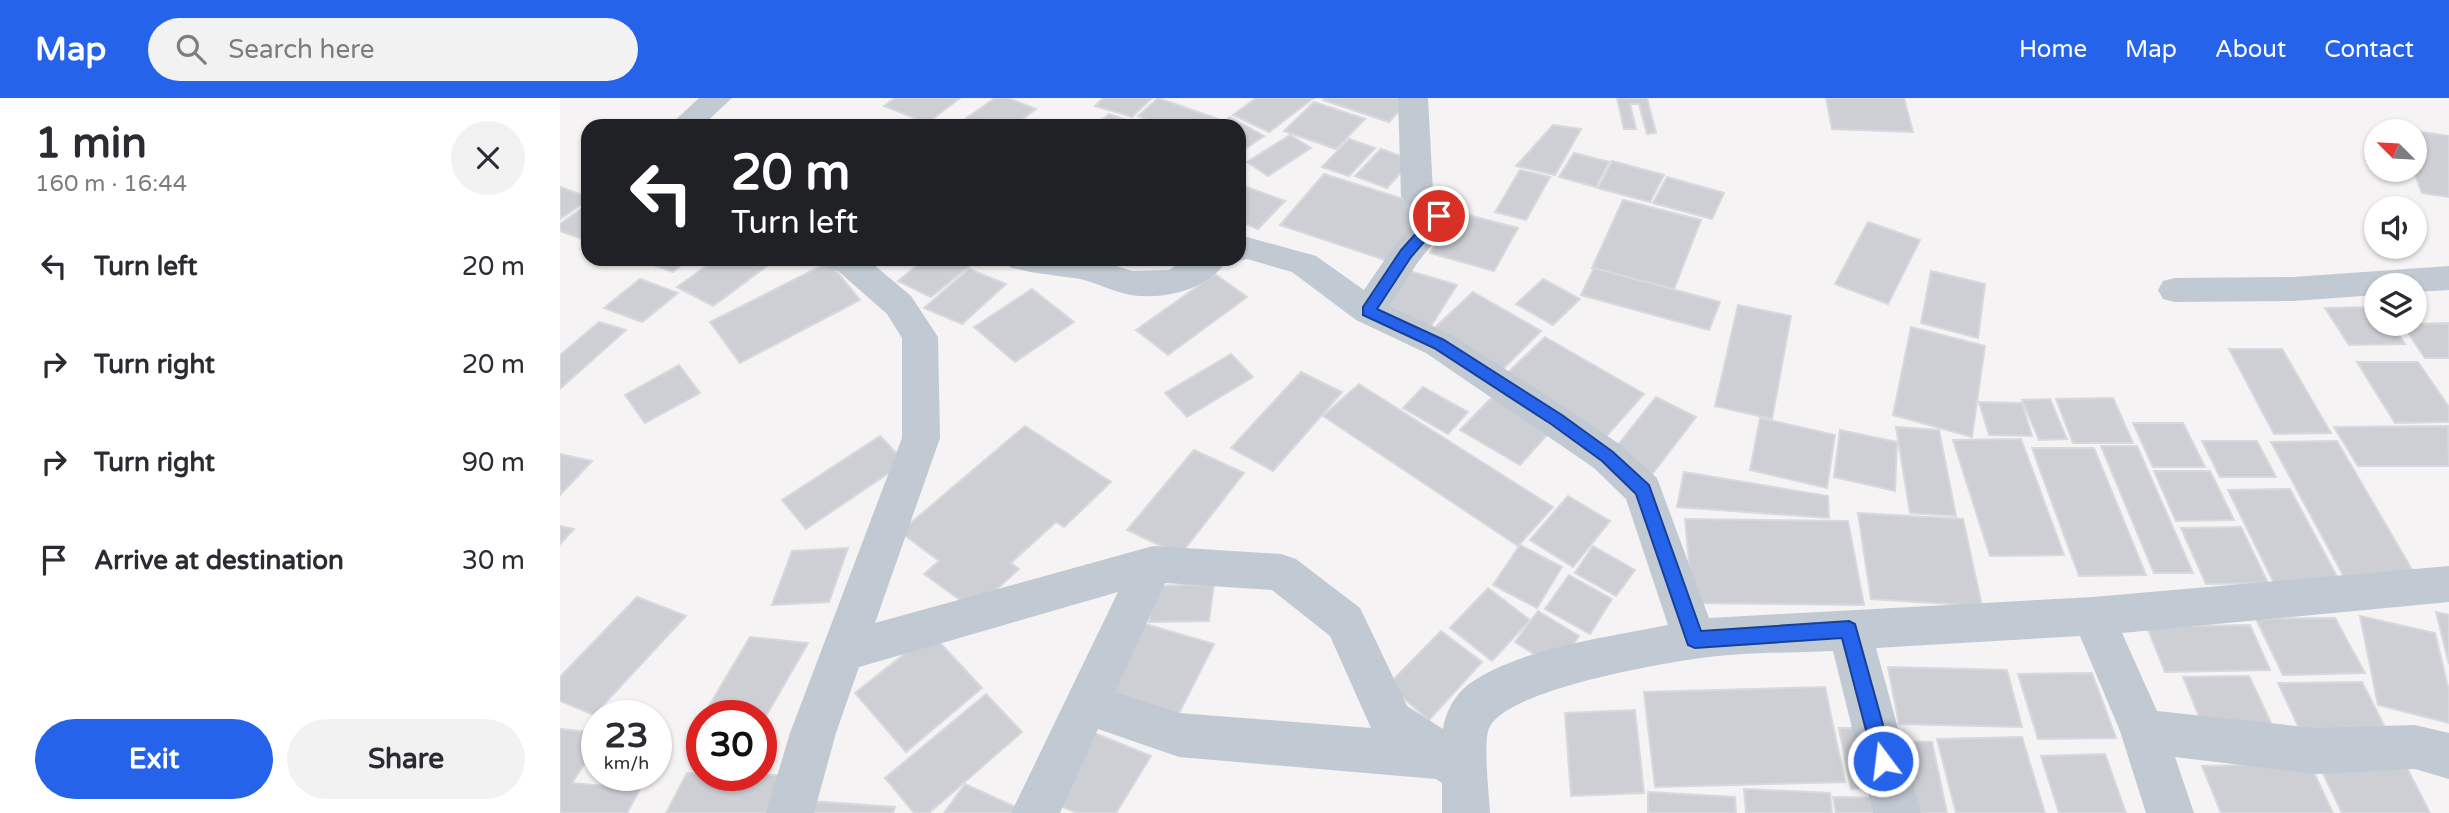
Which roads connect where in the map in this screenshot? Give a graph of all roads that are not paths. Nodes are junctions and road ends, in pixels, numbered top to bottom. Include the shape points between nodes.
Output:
1 (717, 98) edge
2 (1413, 98) edge
3 (692, 119) edge
4 (1246, 248) edge
5 (861, 266) edge
6 (1070, 266) edge
7 (1200, 266) edge
8 (2449, 278) edge
9 (2175, 290) dead end
10 (1368, 311) junction
11 (1153, 564) junction
12 (2449, 584) edge
13 (2093, 616) junction
14 (1849, 629) junction
15 (1695, 639) junction
16 (843, 652) junction
17 (1087, 704) junction
18 (2143, 731) junction
19 (2449, 756) edge
20 (1459, 781) edge
21 (790, 813) edge
22 (1035, 813) edge
23 (1897, 813) edge
24 (2170, 813) edge

1 - 3 street
2 - 10 street via 1417,197 1437,209 1439,216 1406,254
4 - 10 street via 1304,264
5 - 16 street via 899,305 920,337 920,438
6 - 7 street via 1132,283 1176,282
8 - 9 street via 2293,289
10 - 15 street via 1439,344 1544,412 1608,457 1643,490
11 - 16 street
11 - 17 street
11 - 20 street via 1281,572 1345,622 1391,721
12 - 13 street
13 - 14 street
13 - 18 street
14 - 15 street
14 - 23 street
15 - 20 street via 1573,664 1516,682 1483,700 1467,721
16 - 21 street
17 - 20 street via 1178,736
17 - 22 street
18 - 19 street via 2315,751 2415,747
18 - 24 street

